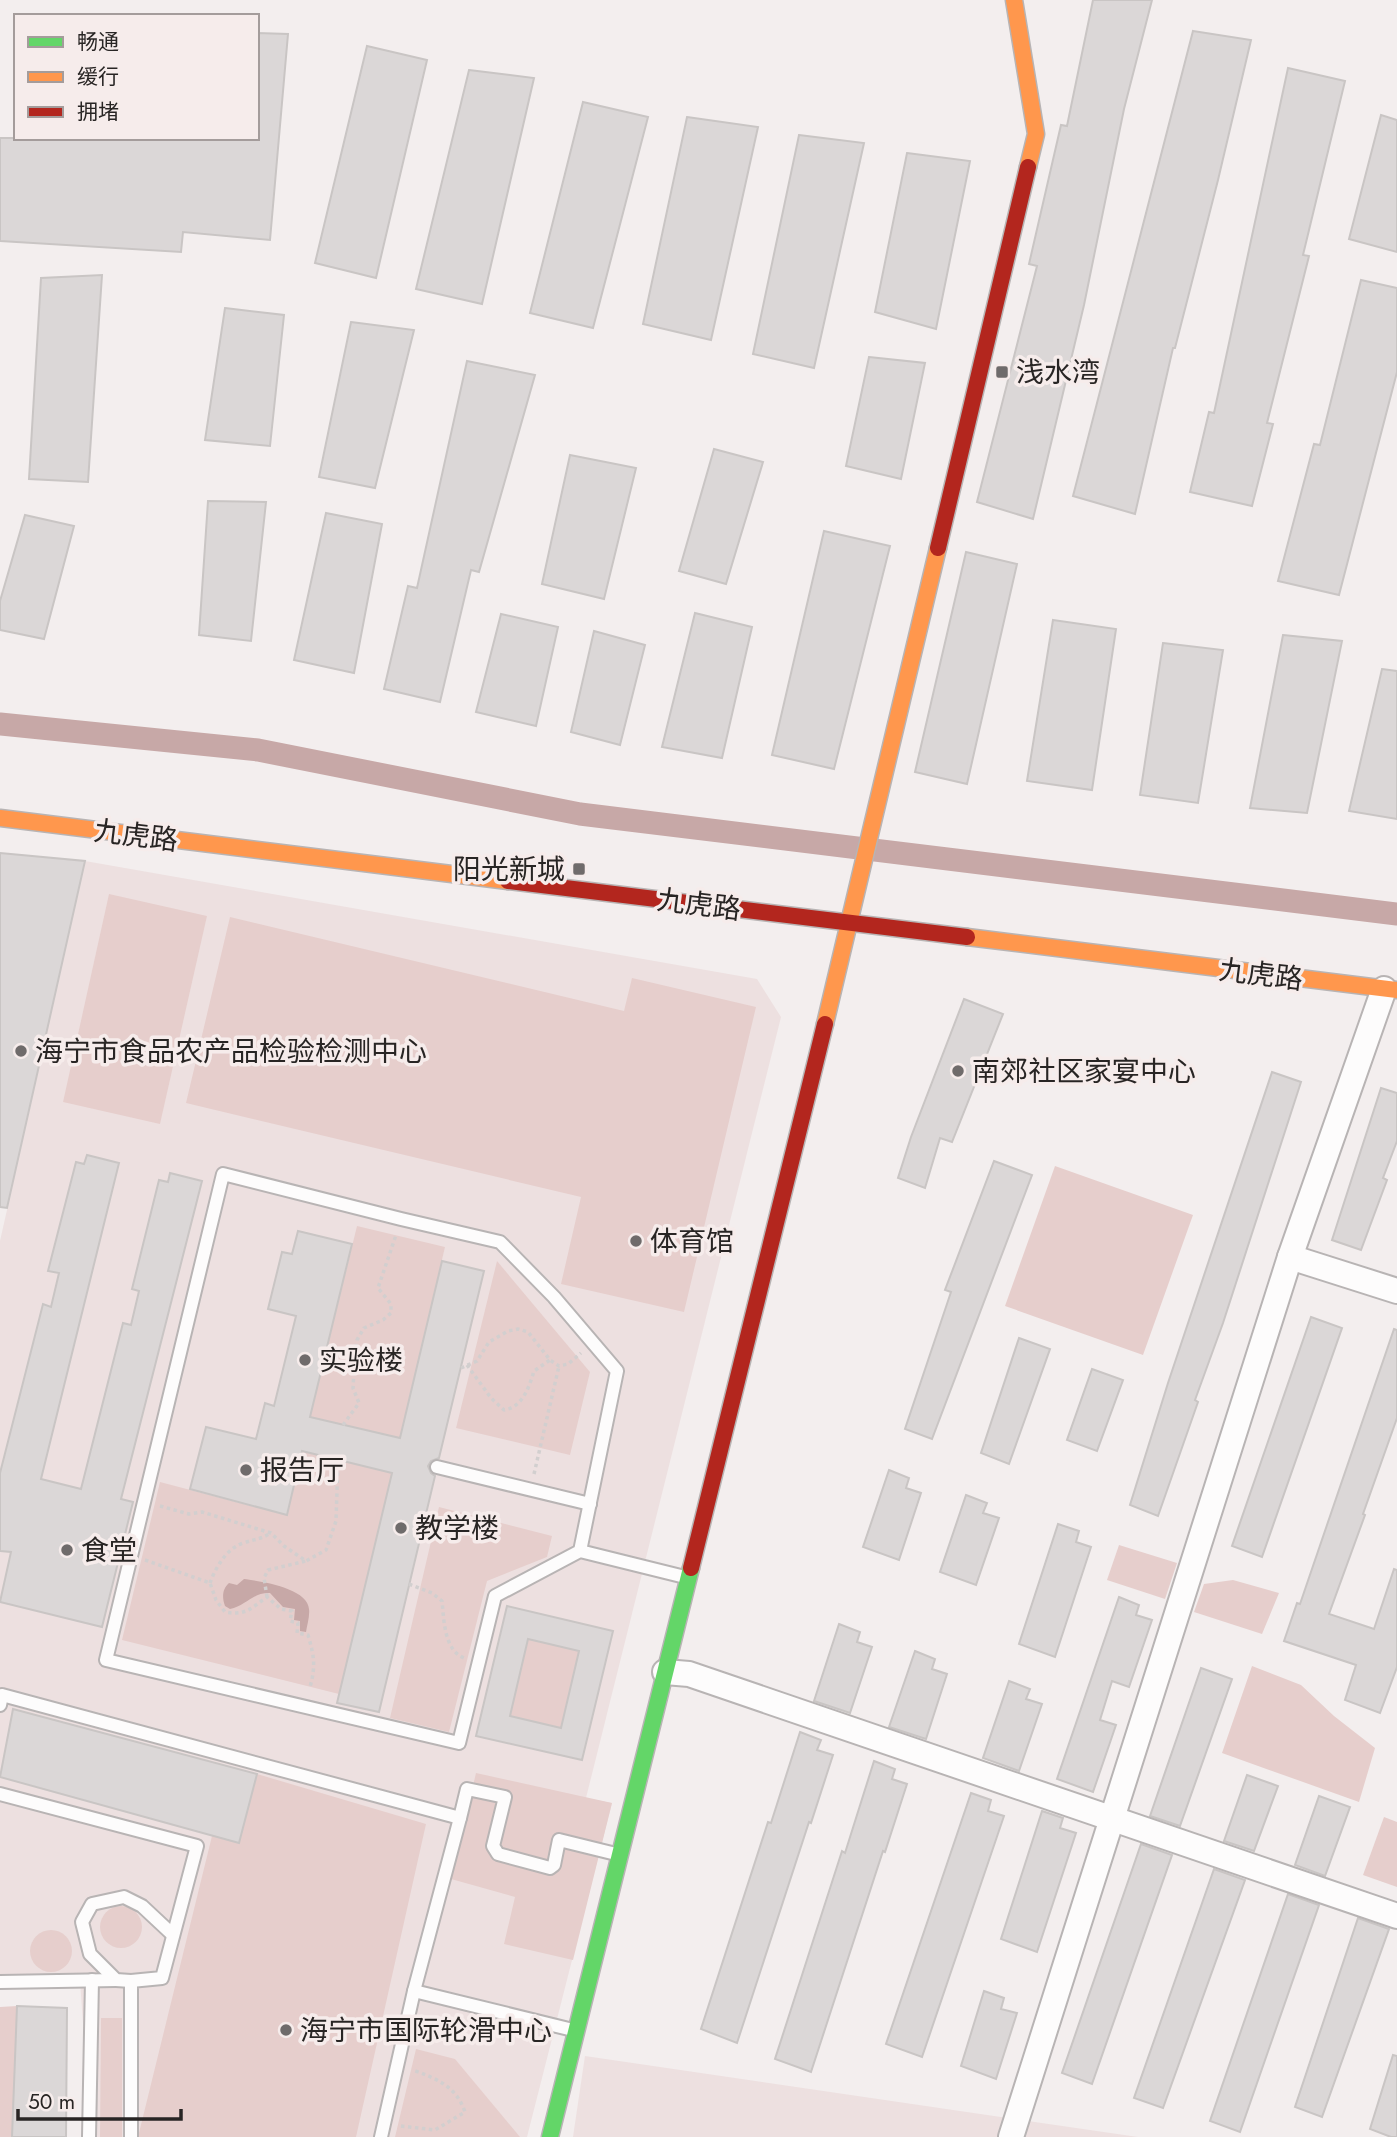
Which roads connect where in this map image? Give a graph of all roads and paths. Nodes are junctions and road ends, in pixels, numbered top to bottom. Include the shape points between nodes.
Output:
1 (1014, 0) edge
2 (0, 818) edge
3 (850, 923) junction
4 (1390, 989) edge
5 (401, 1219) junction
6 (1290, 1257) junction
7 (1397, 1291) edge
8 (593, 1343) junction
9 (550, 1360) junction
10 (467, 1366) junction
11 (559, 1366) junction
12 (461, 1368) dead end
13 (343, 1424) dead end
14 (338, 1460) dead end
15 (437, 1467) dead end
16 (531, 1490) junction
17 (144, 1502) junction
18 (590, 1504) junction
19 (271, 1533) junction
20 (580, 1551) junction
21 (142, 1559) dead end
22 (306, 1561) junction
23 (688, 1577) junction
24 (210, 1583) junction
25 (409, 1584) dead end
26 (267, 1595) junction
27 (478, 1664) junction
28 (665, 1672) junction
29 (310, 1687) dead end
30 (0, 1705) edge
31 (0, 1794) edge
32 (460, 1818) junction
33 (1111, 1819) junction
34 (620, 1855) junction
35 (1397, 1916) edge
36 (173, 1935) junction
37 (92, 1980) junction
38 (116, 1980) junction
39 (131, 1980) junction
40 (0, 1982) edge
41 (414, 1991) junction
42 (577, 2031) junction
43 (397, 2065) junction
44 (384, 2123) junction
45 (89, 2137) edge
46 (131, 2137) edge
47 (381, 2137) edge
48 (550, 2137) edge
49 (1012, 2137) edge

1 - 3 street via 1036,134
2 - 3 street, 九虎路
3 - 4 street, 九虎路
3 - 23 street
4 - 6 street
5 - 8 lane via 500,1242
5 - 13 path via 378,1288 391,1304 391,1313 364,1328 357,1340 353,1388 359,1403
5 - 17 lane via 223,1174
6 - 7 street
6 - 33 street
8 - 11 path
8 - 18 lane via 617,1371
9 - 10 path via 528,1332 519,1329 489,1342 481,1357
9 - 10 path via 534,1371 523,1399 504,1410
9 - 11 path
10 - 12 path
11 - 16 path
14 - 22 path via 336,1521 326,1549
15 - 16 lane
16 - 18 lane
17 - 19 path via 189,1514 202,1512
17 - 27 lane via 106,1660 459,1743
18 - 20 lane
19 - 22 path
19 - 24 path via 232,1549 217,1565
20 - 23 lane
20 - 27 lane via 495,1596
21 - 24 path
22 - 26 path via 268,1570 264,1578
23 - 28 street
24 - 26 path via 225,1612 238,1615
25 - 27 path via 442,1601 452,1647 457,1655
26 - 29 path via 281,1609 292,1611 290,1621 298,1623 297,1633 307,1635 315,1669
28 - 33 street via 689,1674
28 - 34 street
30 - 32 lane via 2,1695
31 - 36 lane via 197,1846
32 - 34 lane via 467,1789 505,1797 493,1846 498,1854 550,1868 559,1840
32 - 41 lane
33 - 35 street
33 - 49 street
34 - 42 street
36 - 38 lane via 142,1906 124,1897 92,1904 82,1922 90,1954
36 - 39 lane via 162,1978
37 - 38 lane
37 - 40 lane
37 - 45 lane
38 - 39 lane
39 - 46 lane
41 - 42 lane
41 - 43 lane
42 - 48 street
43 - 44 lane
43 - 44 path via 440,2080 452,2089 465,2112 435,2130
44 - 47 lane

